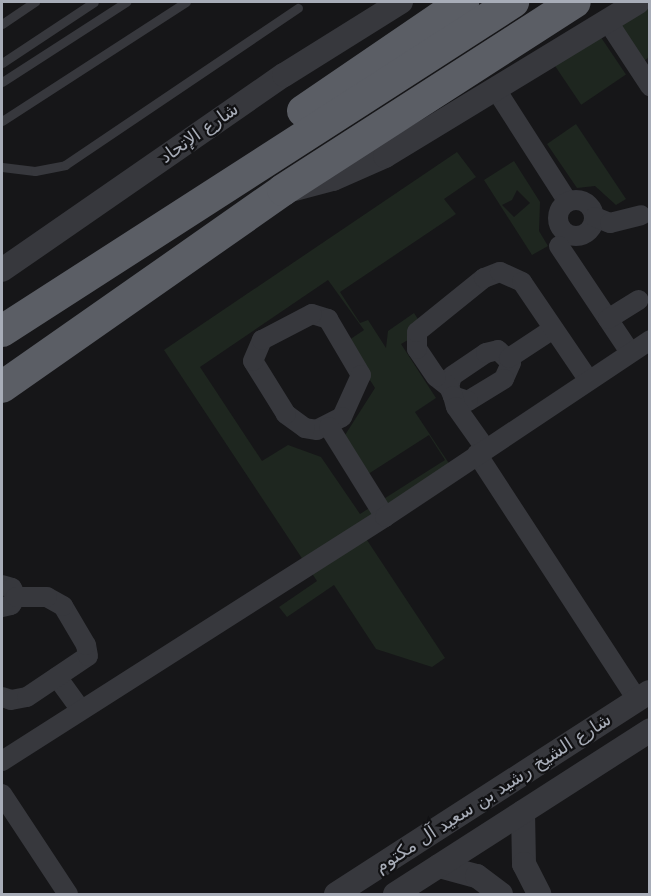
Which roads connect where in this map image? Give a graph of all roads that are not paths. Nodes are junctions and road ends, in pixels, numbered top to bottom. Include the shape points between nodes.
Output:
1 (35, 2) edge
2 (94, 2) edge
3 (126, 2) edge
4 (186, 2) edge
5 (401, 2) edge
6 (463, 2) edge
7 (513, 2) edge
8 (575, 2) edge
9 (638, 2) edge
10 (298, 8) dead end
11 (608, 22) junction
12 (2, 24) edge
13 (2, 63) edge
14 (2, 82) edge
15 (650, 86) edge
16 (495, 88) junction
17 (2, 121) edge
18 (2, 167) edge
19 (283, 190) junction
20 (568, 202) junction
21 (198, 203) junction
22 (641, 215) dead end
23 (595, 217) junction
24 (559, 246) dead end
25 (2, 270) edge
26 (638, 300) dead end
27 (608, 320) junction
28 (553, 329) junction
29 (2, 331) edge
30 (650, 340) edge
31 (630, 352) junction
32 (509, 358) junction
33 (588, 379) junction
34 (2, 387) edge
35 (451, 392) junction
36 (329, 427) junction
37 (481, 451) junction
38 (385, 517) junction
39 (6, 596) edge
40 (57, 677) junction
41 (643, 695) edge
42 (2, 697) edge
43 (80, 710) junction
44 (650, 730) edge
45 (2, 761) edge
46 (2, 794) edge
47 (522, 812) junction
48 (439, 866) junction
49 (68, 894) edge
50 (336, 894) edge
51 (395, 894) edge
52 (501, 894) edge
53 (539, 894) edge

1 - 12 lane
2 - 13 lane
3 - 14 lane
4 - 17 lane
5 - 25 street, شارع الإتحاد via 284,75
6 - 21 highway via 249,147 220,174
7 - 21 highway
8 - 19 highway
9 - 11 street
10 - 18 lane via 65,165 35,171
11 - 15 street
11 - 16 street
16 - 19 street via 359,168 306,188
16 - 20 street
19 - 34 highway
20 - 23 street via 583,201
20 - 23 street via 558,218 569,234 586,233
21 - 29 highway
22 - 23 street via 610,223
24 - 27 street
26 - 27 street
27 - 31 street
28 - 32 street
28 - 33 street
28 - 35 street via 516,276 491,274 417,332 417,349
30 - 31 street
31 - 33 street
32 - 35 street via 498,351 486,353 452,376
32 - 35 street via 511,369 504,379 468,401
33 - 37 street
35 - 37 street
36 - 36 street via 342,417 359,388 361,375 328,320 312,314 262,340 253,361 295,423 305,428
36 - 38 street
37 - 38 street
37 - 41 street
38 - 43 street
39 - 40 street via 58,602 86,645 85,660
40 - 42 street via 19,700
40 - 43 street
41 - 50 street, شارع الشيخ رشيد بن سعيد آل مكتوم
43 - 45 street
44 - 47 street, شارع الشيخ رشيد بن سعيد آل مكتوم
46 - 49 street
47 - 48 street, شارع الشيخ رشيد بن سعيد آل مكتوم
47 - 53 street via 524,864
48 - 51 street, شارع الشيخ رشيد بن سعيد آل مكتوم
48 - 52 street via 477,876

